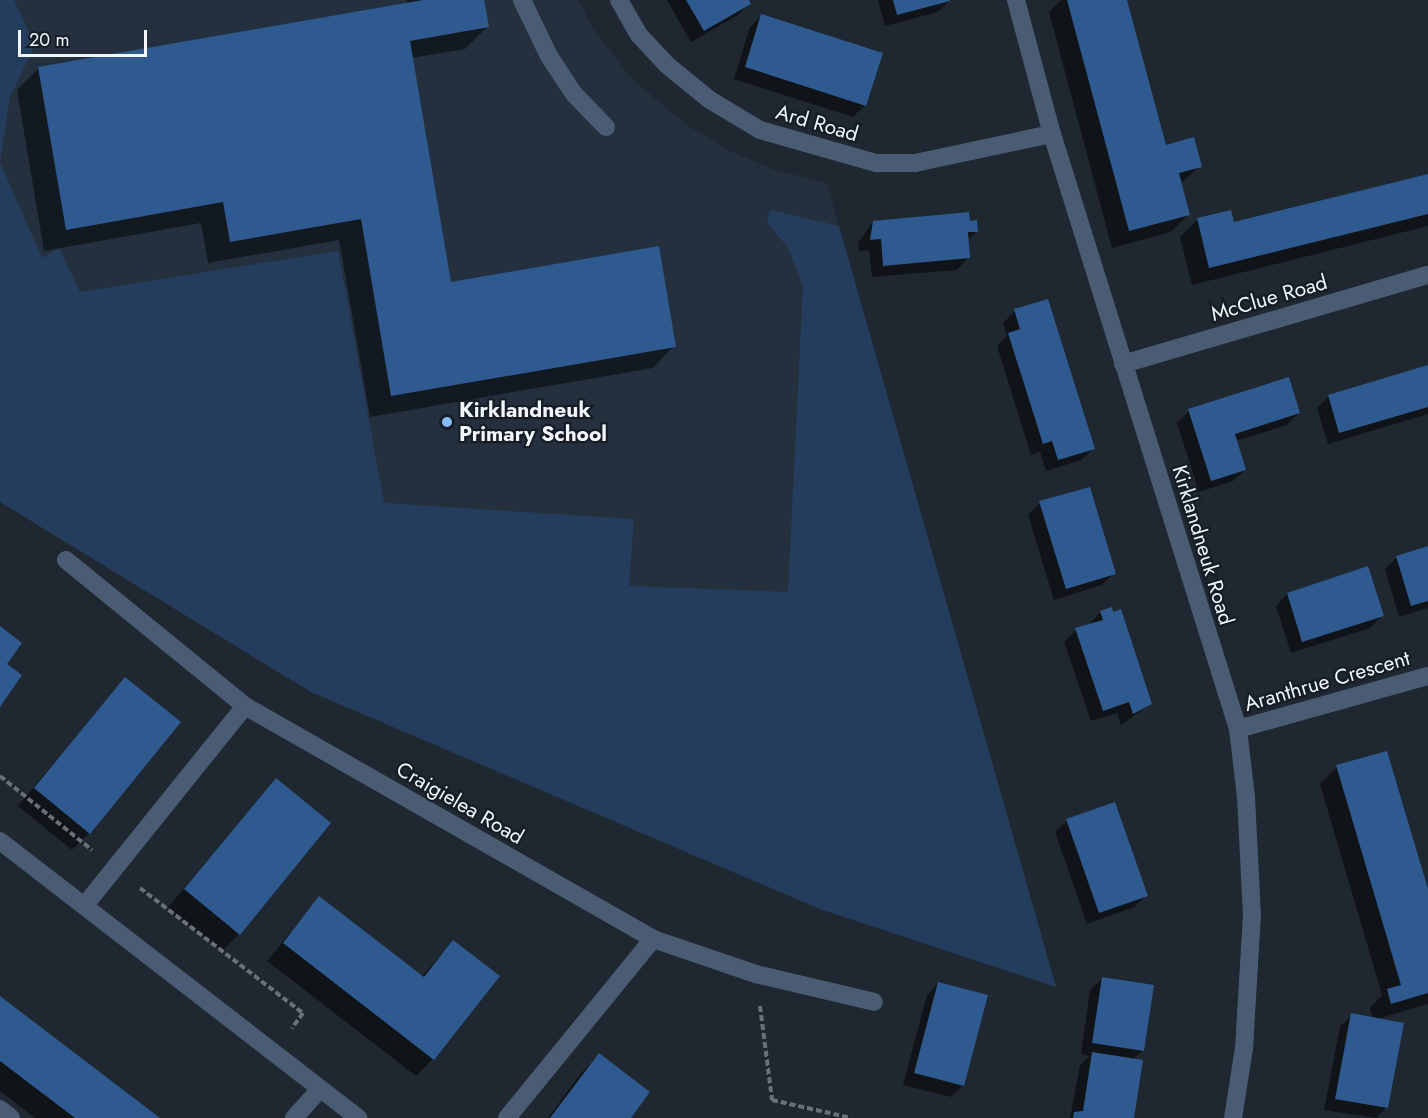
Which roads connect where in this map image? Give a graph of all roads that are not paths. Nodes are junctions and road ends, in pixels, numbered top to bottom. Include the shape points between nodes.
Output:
1 (522, 0) edge
2 (619, 0) edge
3 (1016, 0) edge
4 (606, 127) dead end
5 (1052, 134) junction
6 (1428, 274) edge
7 (1123, 364) junction
8 (66, 560) dead end
9 (1428, 676) edge
10 (245, 706) junction
11 (1238, 729) junction
12 (0, 841) edge
13 (86, 905) junction
14 (652, 939) junction
15 (874, 1002) dead end
16 (320, 1089) junction
17 (0, 1109) edge
18 (11, 1118) edge
19 (294, 1118) edge
20 (358, 1118) edge
21 (507, 1118) edge
22 (1233, 1118) edge

1 - 4 street via 549,56 574,94
2 - 5 street, Ard Road via 639,35 667,65 710,100 760,130 876,163 915,163
3 - 5 street, Kirklandneuk Road
5 - 7 street, Kirklandneuk Road
6 - 7 street, McClue Road
7 - 11 street, Kirklandneuk Road
8 - 10 street, Craigielea Road
9 - 11 street, Aranthrue Crescent
10 - 13 street
10 - 14 street, Craigielea Road
11 - 22 street, Kirklandneuk Road via 1252,914 1244,1048
12 - 13 street
13 - 16 street
14 - 15 street, Craigielea Road via 756,974
14 - 21 street
16 - 19 street
16 - 20 street
17 - 18 street

